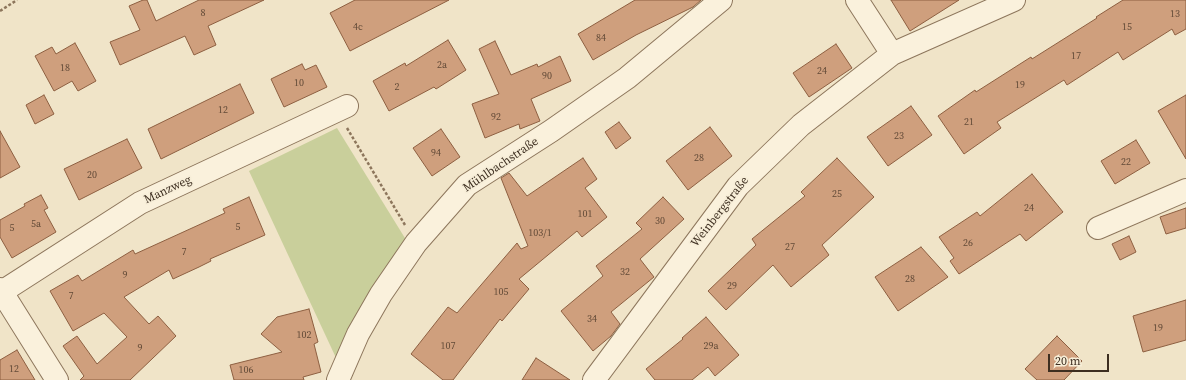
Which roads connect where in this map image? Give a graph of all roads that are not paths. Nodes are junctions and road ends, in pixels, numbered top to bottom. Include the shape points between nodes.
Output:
1 (721, 0) edge
2 (857, 0) edge
3 (1014, 0) edge
4 (892, 54) junction
5 (342, 108) road end
6 (1186, 190) edge
7 (1098, 228) dead end
8 (1, 291) edge
9 (57, 380) edge
10 (338, 380) edge
11 (594, 380) edge

1 - 10 street, Mühlbachstraße via 627,78 467,185 416,243 381,294 358,334
2 - 4 street
3 - 4 street, Weinbergstraße
4 - 11 street, Weinbergstraße via 801,125 738,186
5 - 8 street, Manzweg via 140,203
6 - 7 street
8 - 9 street

